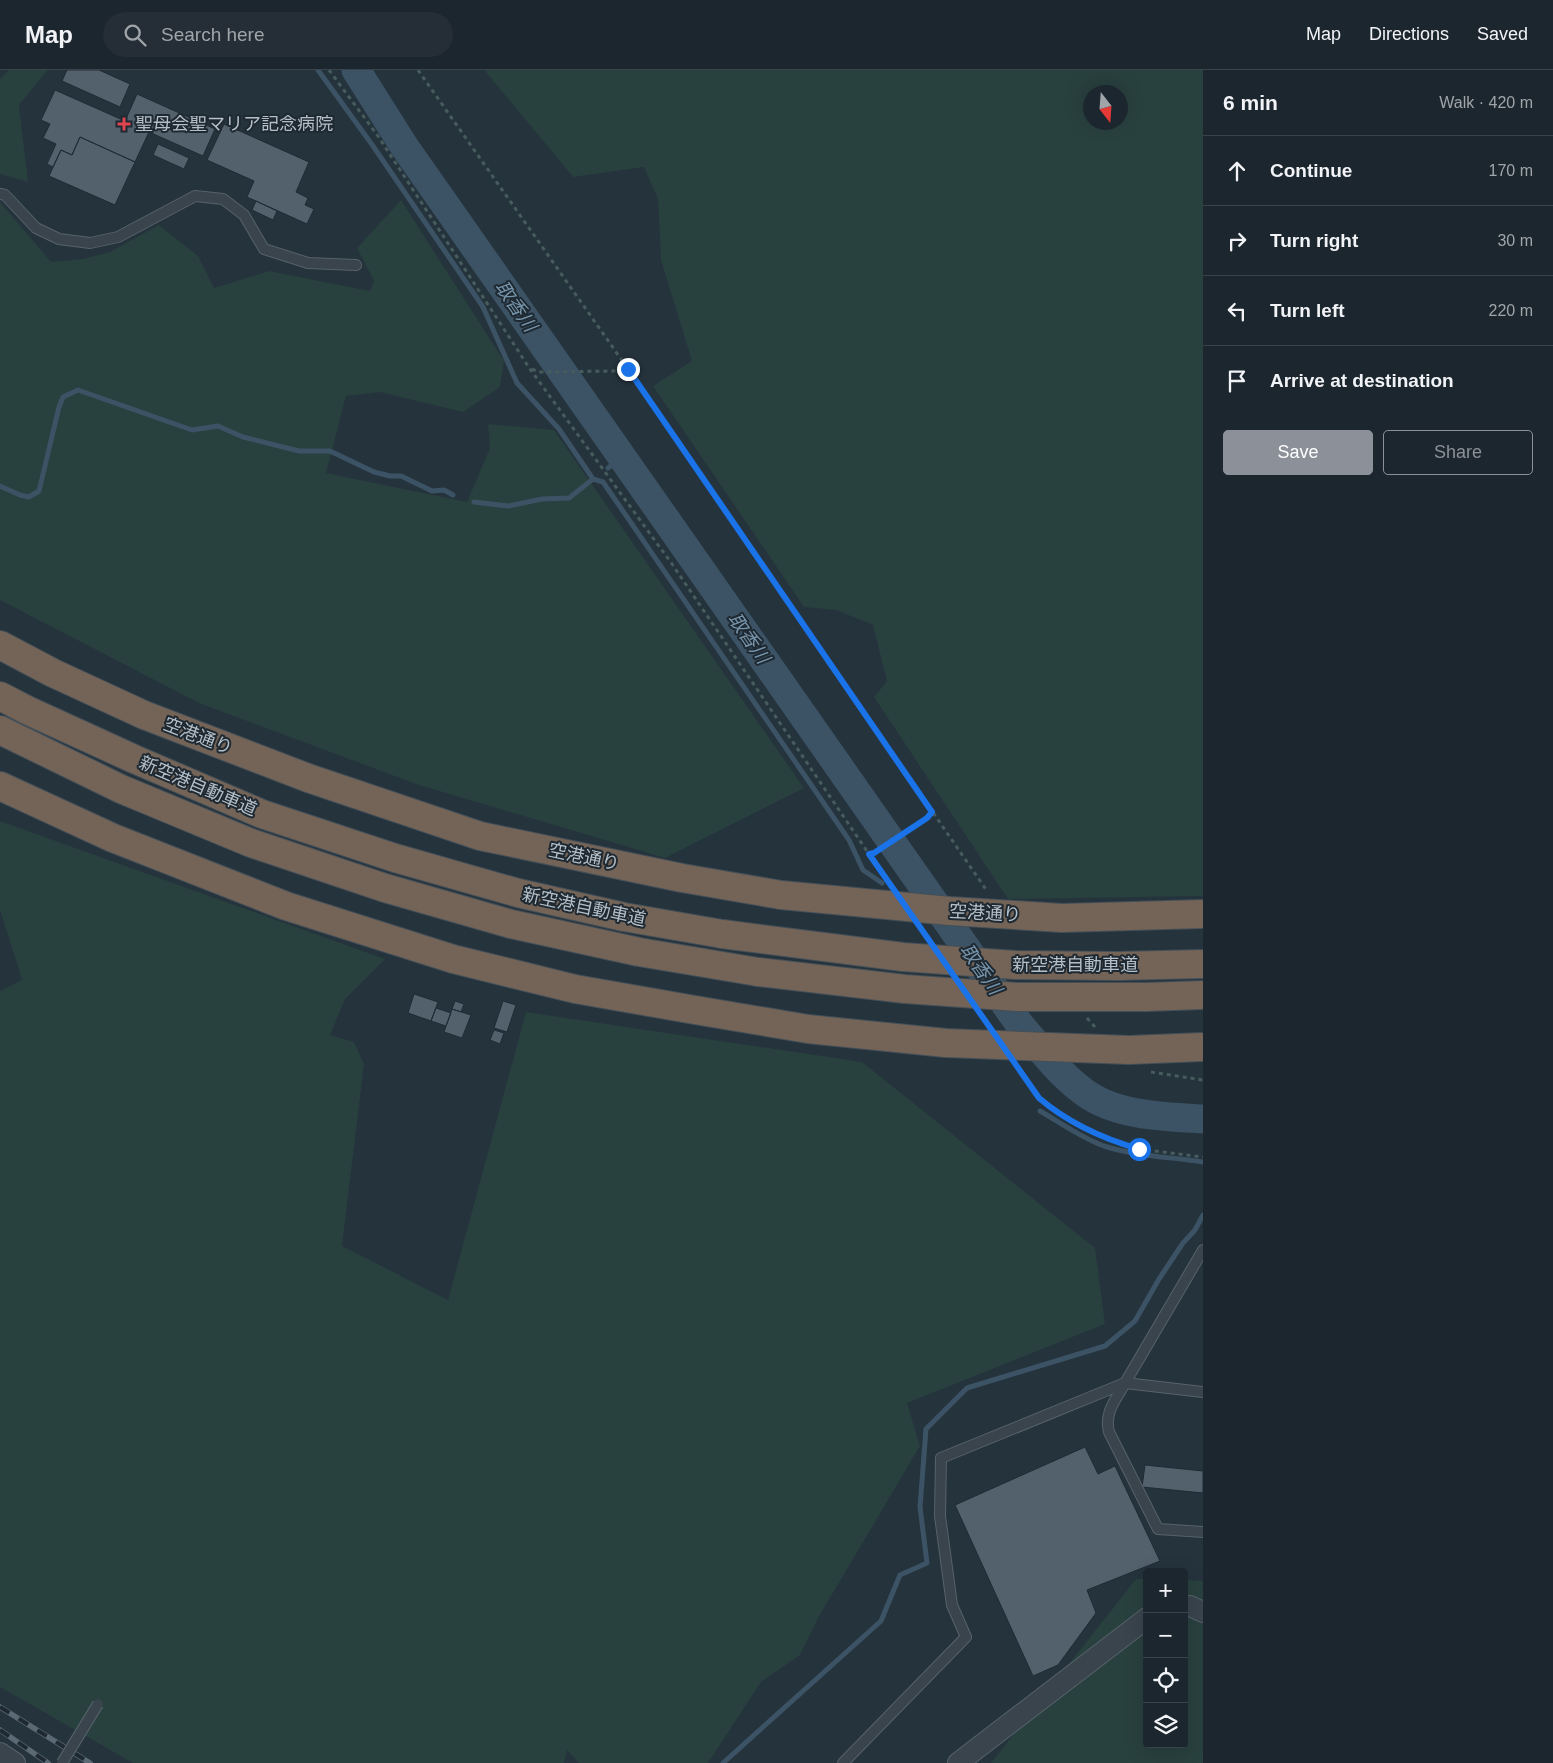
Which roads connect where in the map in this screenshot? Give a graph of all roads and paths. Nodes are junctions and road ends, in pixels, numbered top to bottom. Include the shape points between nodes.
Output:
1 (330, 70) edge
2 (418, 70) edge
3 (0, 194) edge
4 (356, 265) dead end
5 (530, 369) junction
6 (628, 369) junction
7 (0, 645) edge
8 (0, 696) edge
9 (0, 730) edge
10 (0, 786) edge
11 (871, 854) junction
12 (892, 887) dead end
13 (1203, 914) edge
14 (1203, 964) edge
15 (1203, 995) edge
16 (1203, 1047) edge
17 (1012, 1059) dead end
18 (1203, 1156) edge
19 (1203, 1250) edge
20 (1125, 1383) junction
21 (1203, 1392) edge
22 (1203, 1532) edge
23 (1188, 1606) edge
24 (1203, 1612) edge
25 (1143, 1621) edge
26 (98, 1704) dead end
27 (0, 1753) edge
28 (15, 1763) edge
29 (62, 1763) edge
30 (843, 1763) edge
31 (958, 1763) edge

1 - 5 path via 378,136
2 - 6 path
3 - 4 lane via 5,195 36,228 60,239 90,243 118,237 195,196 223,199 244,214 264,249 308,263
5 - 6 path via 539,372
5 - 11 path via 672,564
6 - 11 path via 932,812
7 - 13 highway, 空港通り, bridge via 144,715 308,778 480,836 781,895 950,912 1062,918
8 - 14 highway, 新空港自動車道, bridge via 262,814 395,858 624,917 722,934 903,958 1015,965
9 - 15 highway, 新空港自動車道, bridge via 121,789 251,843 386,888 511,924 639,952 758,972 905,989 1018,997
10 - 16 highway, bridge via 113,838 286,906 454,959 575,989 808,1029 946,1043 1129,1050
11 - 12 path
17 - 18 path via 1039,1098 1054,1110 1115,1142 1139,1149
19 - 20 lane
20 - 21 lane
20 - 22 lane via 1106,1421 1158,1529
20 - 30 lane via 941,1458 940,1516 952,1605 966,1637
23 - 24 street
25 - 31 street
26 - 29 lane, bridge
27 - 28 street

